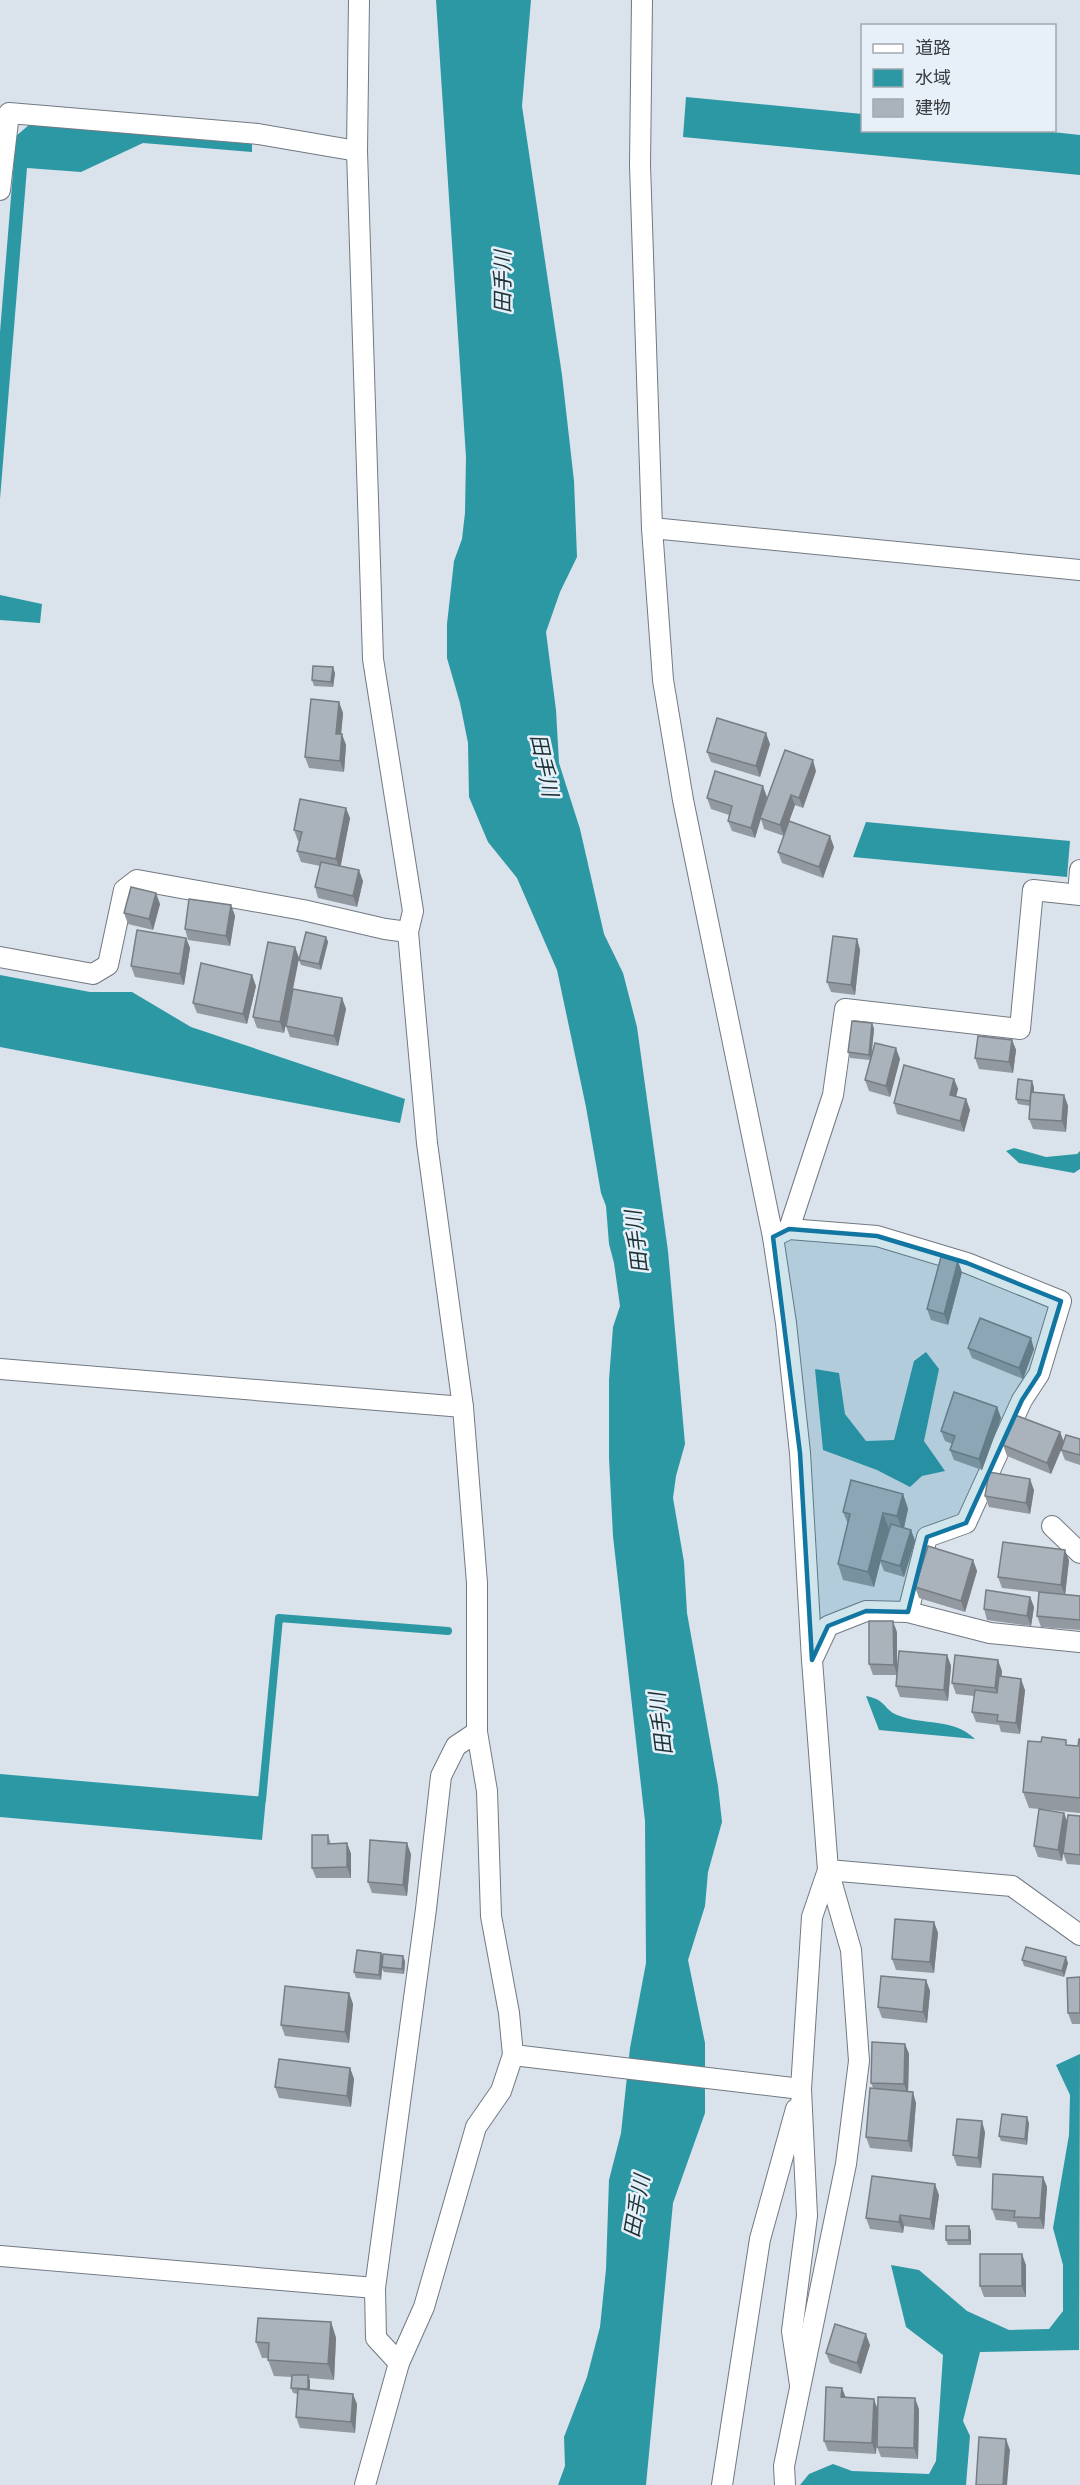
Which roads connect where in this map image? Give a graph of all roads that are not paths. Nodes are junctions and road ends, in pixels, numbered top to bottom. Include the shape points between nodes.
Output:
1 (359, 0) edge
2 (642, 0) edge
3 (357, 151) junction
4 (0, 190) edge
5 (652, 528) junction
6 (1080, 570) edge
7 (1080, 870) edge
8 (1079, 894) edge
9 (408, 932) junction
10 (0, 957) edge
11 (781, 1233) junction
12 (0, 1369) edge
13 (463, 1407) junction
14 (1052, 1526) dead end
15 (1080, 1553) edge
16 (908, 1612) junction
17 (1080, 1642) edge
18 (812, 1660) junction
19 (477, 1732) junction
20 (828, 1870) junction
21 (1080, 1935) edge
22 (513, 2055) junction
23 (801, 2089) junction
24 (0, 2256) edge
25 (375, 2288) junction
26 (399, 2363) junction
27 (801, 2385) junction
28 (365, 2485) edge
29 (722, 2485) edge
30 (784, 2485) edge

1 - 3 street
2 - 5 street via 640,165
3 - 4 street via 258,134 9,113
3 - 9 street via 373,659 413,911
5 - 6 street
5 - 11 street via 663,680 683,800
7 - 8 street
8 - 11 street via 1033,890 1020,1029 845,1009 833,1095
9 - 10 street via 137,880 124,890 108,965 93,974
9 - 13 street via 427,1143
11 - 16 street via 877,1236 967,1263 1061,1301 1039,1374 1022,1400 966,1523 927,1537
11 - 18 street via 800,1453
12 - 13 street
13 - 19 street via 477,1583
14 - 15 street
16 - 17 street via 990,1633
16 - 18 street via 866,1611 828,1626
18 - 20 street
19 - 22 street via 487,1791 491,1916
19 - 25 street via 456,1746 441,1776
20 - 21 street via 1012,1886
20 - 23 street via 812,1917
20 - 27 street via 850,1950 859,2061 846,2164
22 - 23 street
22 - 26 street via 501,2091 476,2127 424,2307
23 - 27 street via 807,2216 792,2331
23 - 29 street via 760,2239
24 - 25 street
25 - 26 street via 376,2338
26 - 28 street
27 - 30 street via 784,2466

